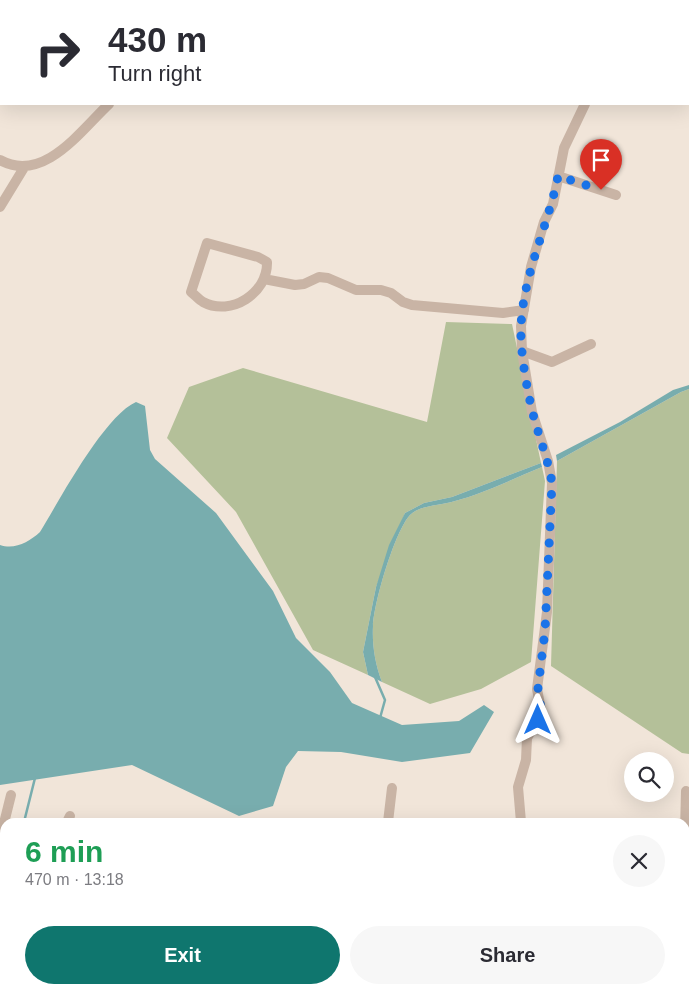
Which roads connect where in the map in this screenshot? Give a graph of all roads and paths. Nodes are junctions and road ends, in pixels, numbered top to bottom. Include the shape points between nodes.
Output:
1 (108, 105) edge
2 (585, 105) edge
3 (0, 160) edge
4 (24, 166) junction
5 (558, 176) junction
6 (616, 194) dead end
7 (0, 207) edge
8 (264, 279) junction
9 (524, 310) junction
10 (591, 344) dead end
11 (522, 351) junction
12 (392, 788) dead end
13 (686, 791) dead end
14 (11, 795) dead end
15 (5, 818) edge
16 (388, 818) edge
17 (521, 818) edge
18 (685, 818) edge

1 - 4 street via 47,160 34,166
2 - 5 street via 564,148
3 - 4 street
4 - 7 street
5 - 6 street
5 - 9 street via 553,204 544,222 531,267
8 - 8 street via 267,262 207,243 191,292 203,302 221,307 233,306 251,297
8 - 9 street via 304,284 319,277 328,278 356,290 391,293 412,305 503,313
9 - 11 street
10 - 11 street via 552,362
11 - 17 street via 532,412 552,483 543,652 538,688 541,710 527,738 526,760 518,787
12 - 16 street
13 - 18 street
14 - 15 street

